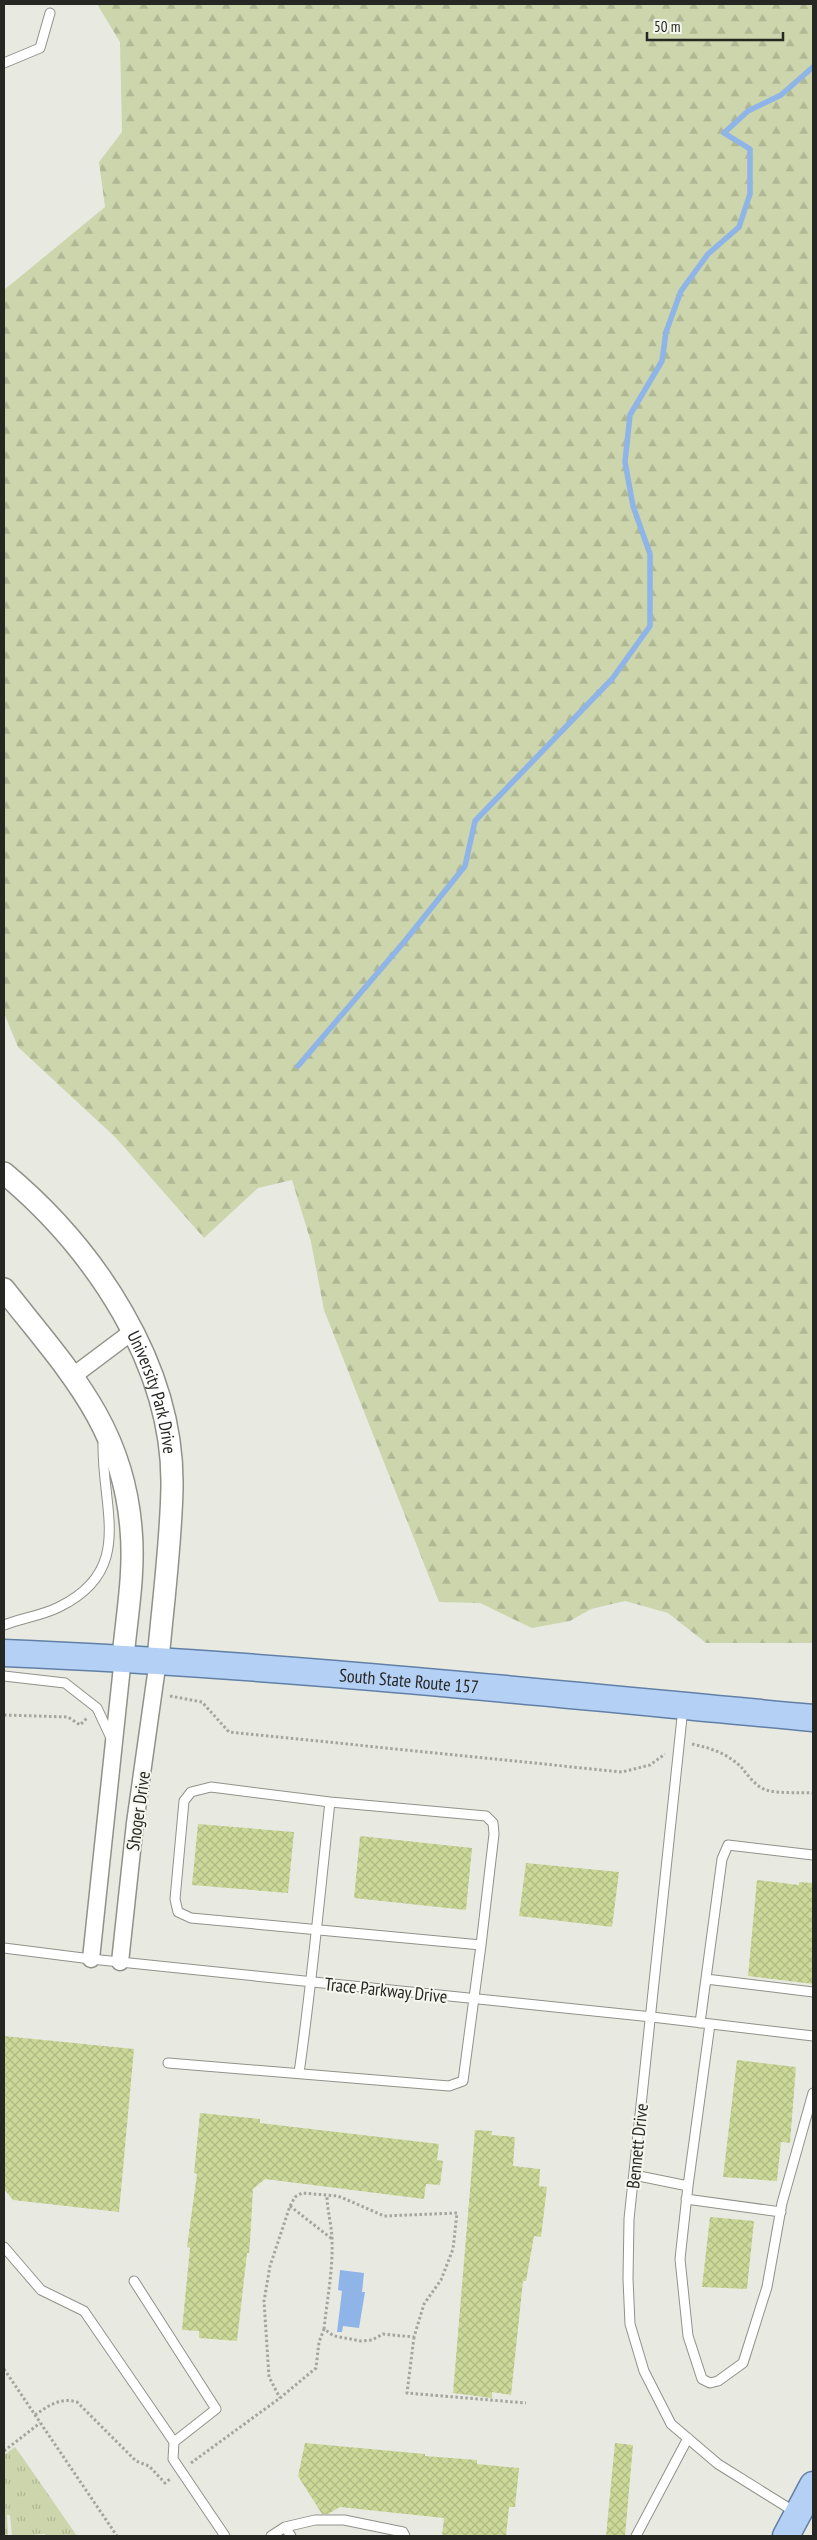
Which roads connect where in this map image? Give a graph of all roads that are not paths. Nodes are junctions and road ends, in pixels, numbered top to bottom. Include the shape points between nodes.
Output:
1 (50, 13) dead end
2 (4, 63) edge
3 (4, 1173) edge
4 (4, 1289) edge
5 (133, 1331) junction
6 (73, 1376) junction
7 (104, 1424) junction
8 (4, 1625) edge
9 (4, 1653) edge
10 (123, 1657) junction
11 (158, 1660) junction
12 (4, 1676) edge
13 (683, 1706) junction
14 (813, 1718) edge
15 (115, 1745) junction
16 (330, 1802) junction
17 (813, 1855) edge
18 (316, 1931) junction
19 (481, 1945) junction
20 (4, 1948) edge
21 (92, 1959) junction
22 (120, 1962) junction
23 (706, 1979) junction
24 (311, 1983) junction
25 (813, 1992) edge
26 (474, 1999) junction
27 (652, 2017) junction
28 (705, 2023) junction
29 (813, 2036) edge
30 (168, 2063) dead end
31 (299, 2074) junction
32 (813, 2094) edge
33 (634, 2175) junction
34 (688, 2186) junction
35 (686, 2199) junction
36 (781, 2212) junction
37 (4, 2247) edge
38 (134, 2281) dead end
39 (688, 2438) junction
40 (174, 2442) junction
41 (813, 2485) edge
42 (792, 2525) edge
43 (285, 2527) junction
44 (225, 2536) edge
45 (270, 2536) edge
46 (291, 2536) edge
47 (405, 2536) edge
48 (636, 2536) edge

1 - 2 lane via 40,48
3 - 5 street, University Park Drive via 56,1223 85,1258
4 - 6 street
5 - 6 street
5 - 11 street, University Park Drive via 160,1400 168,1439 172,1486
6 - 7 street
7 - 8 lane via 103,1472 110,1520 109,1548 97,1578 79,1596 58,1608
7 - 10 street via 120,1466 132,1530
9 - 10 main road, South State Route 157
10 - 11 main road, South State Route 157
10 - 15 street, Shoger Drive
11 - 13 main road, South State Route 157 via 442,1681
11 - 22 street, Shoger Drive
12 - 15 lane via 64,1683 96,1708
13 - 14 main road, South State Route 157
13 - 27 lane, Bennett Drive
15 - 21 street, Shoger Drive
16 - 18 lane
16 - 18 lane via 211,1787 191,1792 184,1801 175,1899 178,1912 191,1918
16 - 19 lane via 486,1816 492,1823 494,1834
17 - 23 lane via 728,1845 722,1858
18 - 19 lane
18 - 24 lane
19 - 26 lane
20 - 21 lane, Trace Parkway Drive
21 - 22 lane, Trace Parkway Drive
22 - 24 lane, Trace Parkway Drive
23 - 25 lane
23 - 28 lane
24 - 26 lane, Trace Parkway Drive
24 - 31 lane
26 - 27 lane, Trace Parkway Drive
26 - 31 lane via 463,2081 449,2086
27 - 28 lane, Trace Parkway Drive
27 - 33 lane, Bennett Drive
28 - 29 lane, Trace Parkway Drive
28 - 34 lane
30 - 31 lane
32 - 36 lane
33 - 34 lane
33 - 39 lane, Bennett Drive via 629,2228 630,2324 644,2371 671,2424
34 - 35 lane
35 - 36 lane
35 - 36 lane via 680,2259 688,2336 702,2379 710,2383 726,2377 743,2363 767,2287
37 - 40 lane via 41,2290 84,2311
38 - 40 lane via 216,2409
39 - 42 lane, Bennett Drive
39 - 48 lane
40 - 44 lane via 173,2459
41 - 42 main road
43 - 45 lane
43 - 46 lane
43 - 47 lane via 315,2520 344,2520 403,2532

